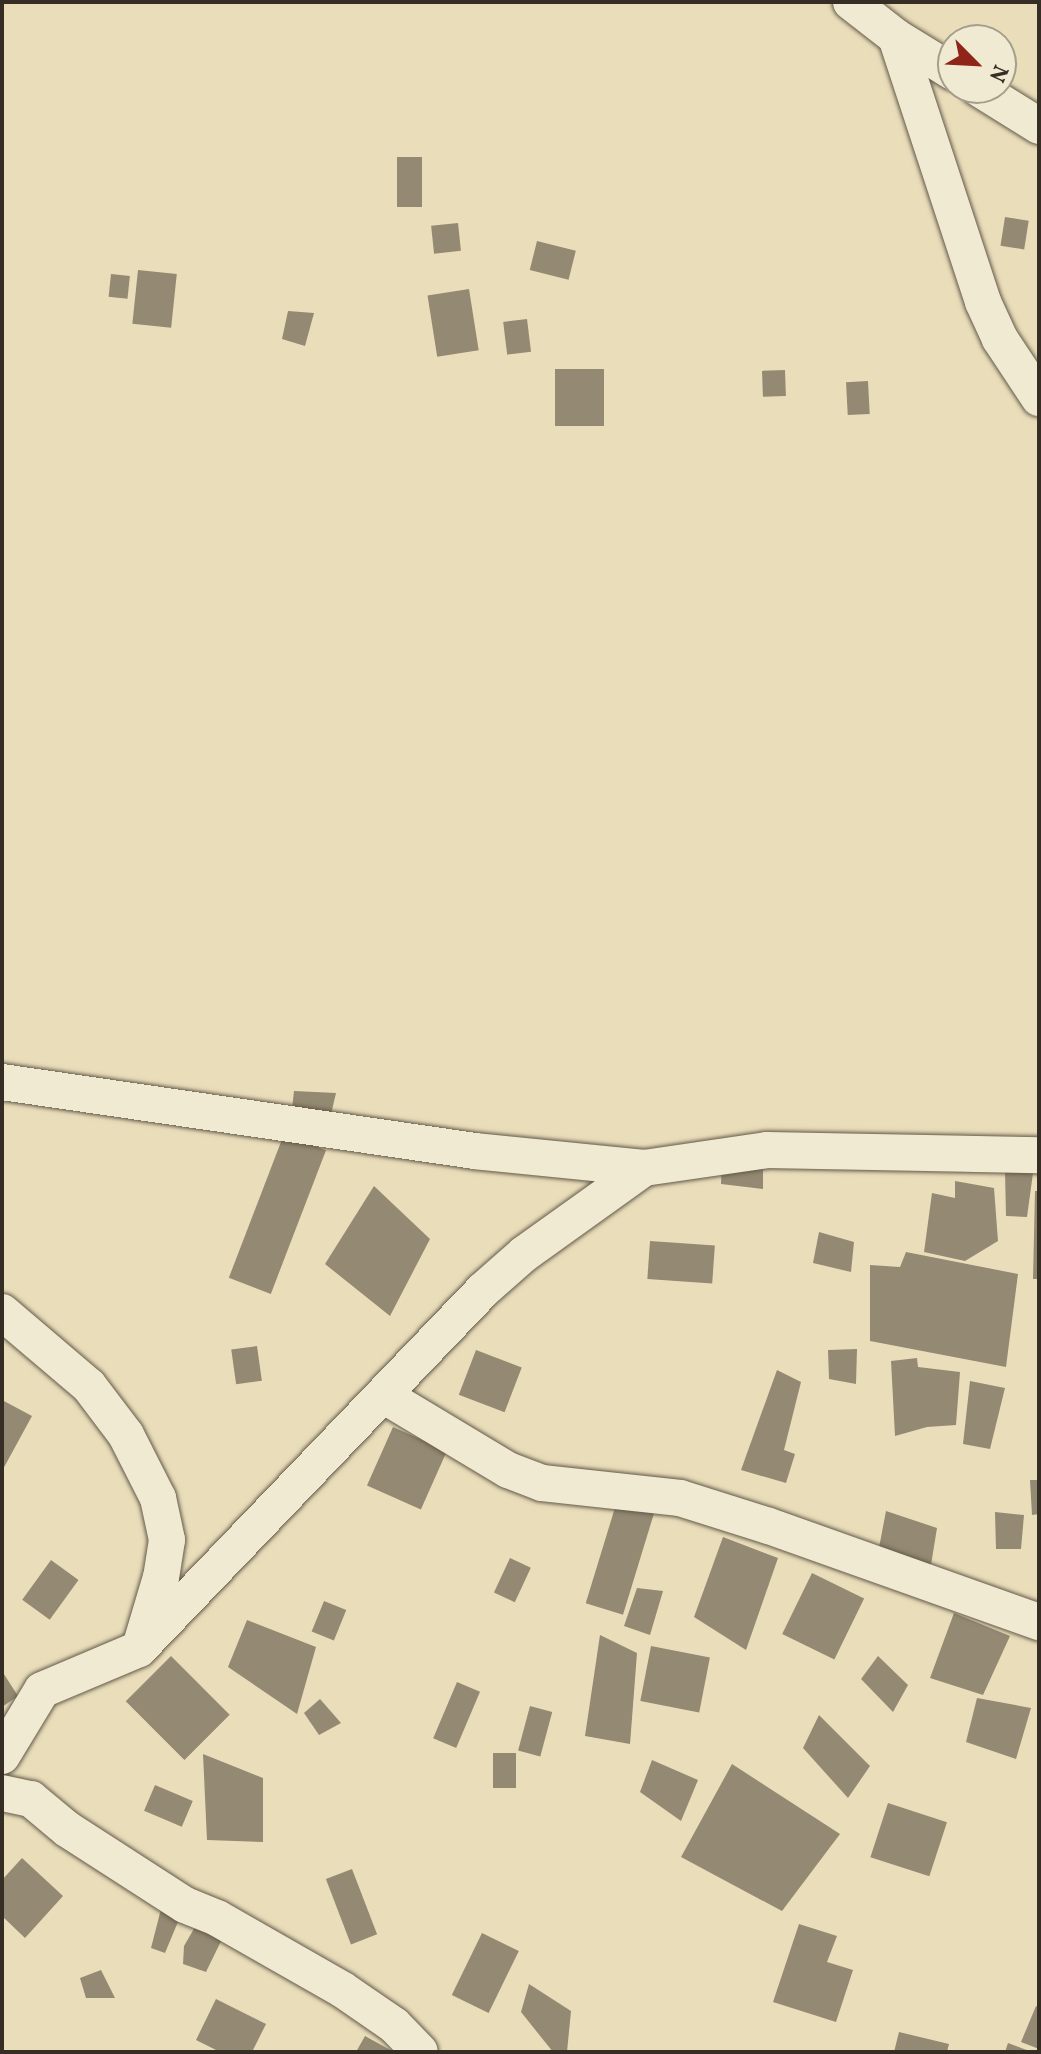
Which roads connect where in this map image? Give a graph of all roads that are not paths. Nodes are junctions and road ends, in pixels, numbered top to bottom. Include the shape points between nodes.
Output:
1 (851, 2) edge
2 (896, 37) junction
3 (937, 62) edge
4 (1004, 104) edge
5 (1039, 126) edge
6 (1039, 398) edge
7 (2, 1082) edge
8 (1039, 1155) edge
9 (644, 1168) junction
10 (2, 1312) edge
11 (383, 1395) junction
12 (1039, 1622) edge
13 (139, 1649) junction
14 (2, 1756) edge
15 (2, 1793) edge
16 (420, 2052) edge

1 - 2 street
2 - 3 street
2 - 6 street via 983,302
4 - 5 street
7 - 9 street via 474,1151
8 - 9 street via 767,1150
9 - 11 street via 503,1272
10 - 13 street via 89,1386 126,1435 158,1498 167,1540
11 - 12 street via 508,1470 542,1483 680,1498
11 - 13 street
13 - 14 street via 42,1690
15 - 16 street via 31,1799 67,1829 185,1905 343,1990 394,2025

